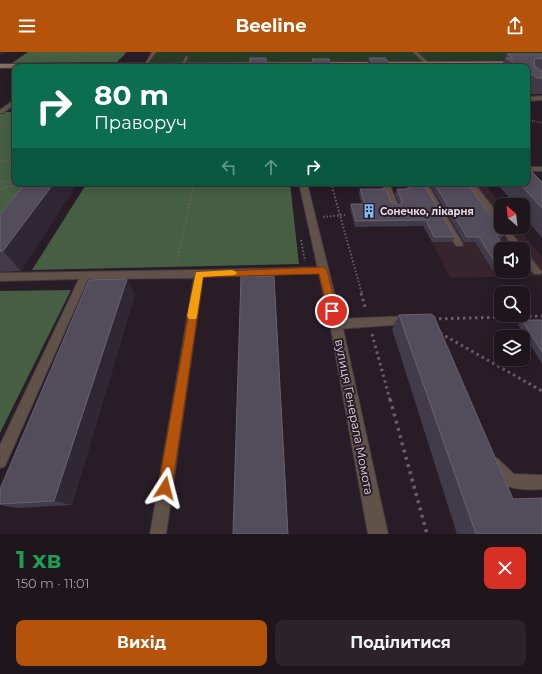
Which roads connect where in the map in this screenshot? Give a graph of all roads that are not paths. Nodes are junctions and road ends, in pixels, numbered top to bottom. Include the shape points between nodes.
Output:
1 (154, 52) edge
2 (415, 52) edge
3 (186, 57) dead end
4 (542, 62) edge
5 (475, 63) joint
6 (146, 64) edge
7 (183, 64) edge
8 (427, 64) edge
9 (452, 64) edge
10 (530, 98) edge
11 (542, 98) edge
12 (12, 103) edge
13 (0, 112) edge
14 (8, 112) dead end
15 (542, 168) edge
16 (530, 169) edge
17 (304, 186) edge
18 (386, 186) edge
19 (425, 186) edge
20 (472, 186) edge
21 (395, 207) edge
22 (494, 215) edge
23 (459, 244) dead end
24 (530, 263) edge
25 (323, 270) junction
26 (537, 272) dead end
27 (199, 274) junction
28 (85, 276) junction
29 (0, 277) edge
30 (336, 324) junction
31 (434, 330) edge
32 (487, 450) edge
33 (0, 461) edge
34 (542, 482) edge
35 (158, 534) edge
36 (378, 534) edge

1 - 6 lane
2 - 8 lane
3 - 7 lane
4 - 5 street
5 - 9 street
10 - 11 lane
12 - 13 lane
13 - 14 lane
15 - 16 lane
17 - 25 street, вулиця Генерала Момота
18 - 21 lane
19 - 23 lane
20 - 22 lane
24 - 26 lane
25 - 27 lane
25 - 30 street, вулиця Генерала Момота
27 - 28 lane
27 - 35 lane
28 - 29 lane
28 - 33 lane
30 - 31 lane via 420,320
30 - 36 street, вулиця Генерала Момота
32 - 34 lane via 493,464 504,477 515,483

